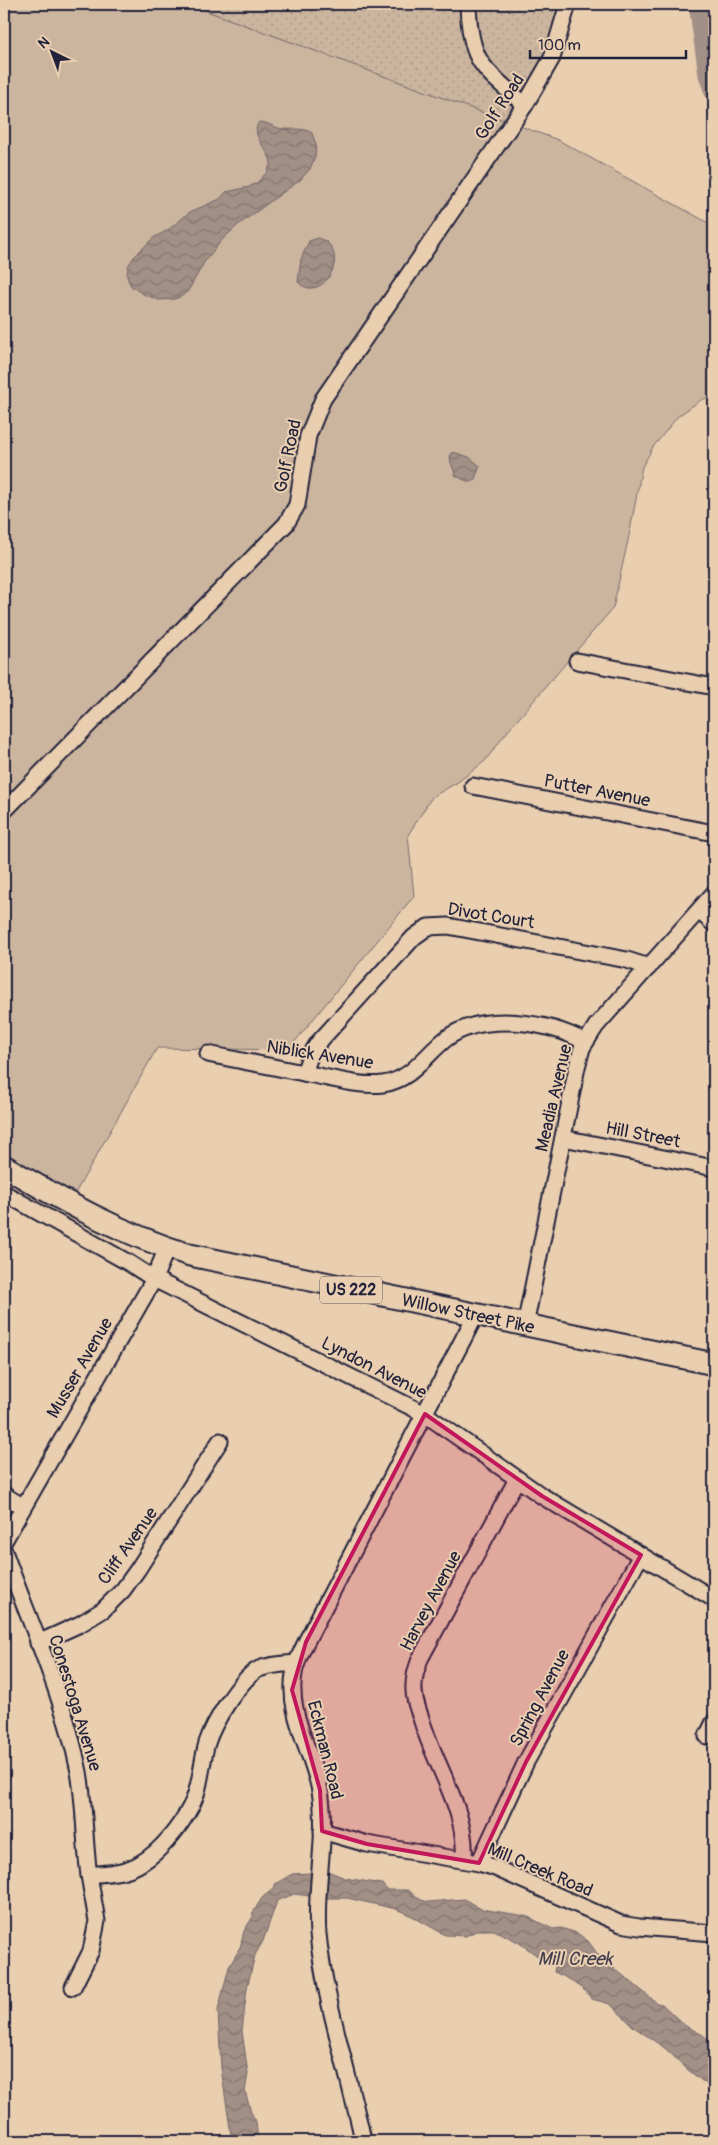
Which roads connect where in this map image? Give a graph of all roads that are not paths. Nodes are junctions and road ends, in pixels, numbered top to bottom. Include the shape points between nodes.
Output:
1 (468, 4) edge
2 (568, 4) edge
3 (525, 105) junction
4 (577, 661) dead end
5 (714, 687) edge
6 (474, 786) dead end
7 (4, 810) edge
8 (714, 833) edge
9 (714, 893) edge
10 (699, 911) junction
11 (714, 924) edge
12 (649, 967) junction
13 (585, 1042) junction
14 (208, 1054) dead end
15 (304, 1073) junction
16 (564, 1138) junction
17 (4, 1166) edge
18 (714, 1168) edge
19 (5, 1197) edge
20 (168, 1248) junction
21 (154, 1279) junction
22 (472, 1315) junction
23 (525, 1326) junction
24 (714, 1364) edge
25 (425, 1414) junction
26 (220, 1440) dead end
27 (517, 1479) junction
28 (4, 1495) edge
29 (22, 1506) junction
30 (4, 1541) edge
31 (4, 1551) edge
32 (641, 1555) junction
33 (714, 1599) edge
34 (38, 1643) junction
35 (297, 1664) junction
36 (714, 1722) edge
37 (707, 1736) dead end
38 (322, 1831) junction
39 (471, 1861) junction
40 (89, 1875) junction
41 (714, 1933) edge
42 (73, 1986) dead end
43 (363, 2141) edge

1 - 3 street via 473,47 479,61
2 - 3 street, Golf Road via 552,58
3 - 7 street, Golf Road via 323,400 308,436 297,505 286,524
4 - 5 street
6 - 8 street, Putter Avenue
9 - 10 street, Meadia Avenue
10 - 11 street
10 - 12 street, Meadia Avenue
12 - 13 street, Meadia Avenue
12 - 15 street, Divot Court via 448,926 428,927 414,937 318,1043
13 - 15 street, Niblick Avenue via 523,1023 492,1022 473,1026 448,1038 415,1069 394,1081 369,1084
13 - 16 street, Meadia Avenue
14 - 15 street, Niblick Avenue
16 - 18 street, Hill Street
16 - 23 street, Meadia Avenue
17 - 20 highway, Willow Street Pike / US 222 via 60,1200
19 - 21 street, Lyndon Avenue
20 - 21 street, Musser Avenue
20 - 22 highway, Willow Street Pike / US 222
21 - 25 street, Lyndon Avenue
21 - 29 street, Musser Avenue
22 - 23 highway, Willow Street Pike / US 222
22 - 25 street, Eckman Road via 471,1324
23 - 24 highway, Willow Street Pike / US 222
25 - 27 street, Lyndon Avenue
25 - 35 street, Eckman Road
26 - 34 street, Cliff Avenue via 123,1590 103,1610
27 - 32 street, Lyndon Avenue
27 - 39 street, Harvey Avenue via 420,1659 415,1674 415,1697 424,1730 457,1810
28 - 29 street
29 - 30 street
31 - 34 street, Conestoga Avenue
32 - 33 street, Lyndon Avenue
32 - 39 street, Spring Avenue
34 - 40 street, Conestoga Avenue via 79,1772
35 - 38 street, Eckman Road via 292,1690 320,1790
35 - 40 street via 270,1665 257,1670 230,1700 212,1731 192,1805 153,1854 128,1869
36 - 37 street
38 - 39 street, Mill Creek Road via 367,1844
38 - 43 street, Eckman Road via 317,1902 320,1947
39 - 41 street, Mill Creek Road via 493,1867 622,1924
40 - 42 street, Conestoga Avenue via 97,1921 91,1951

